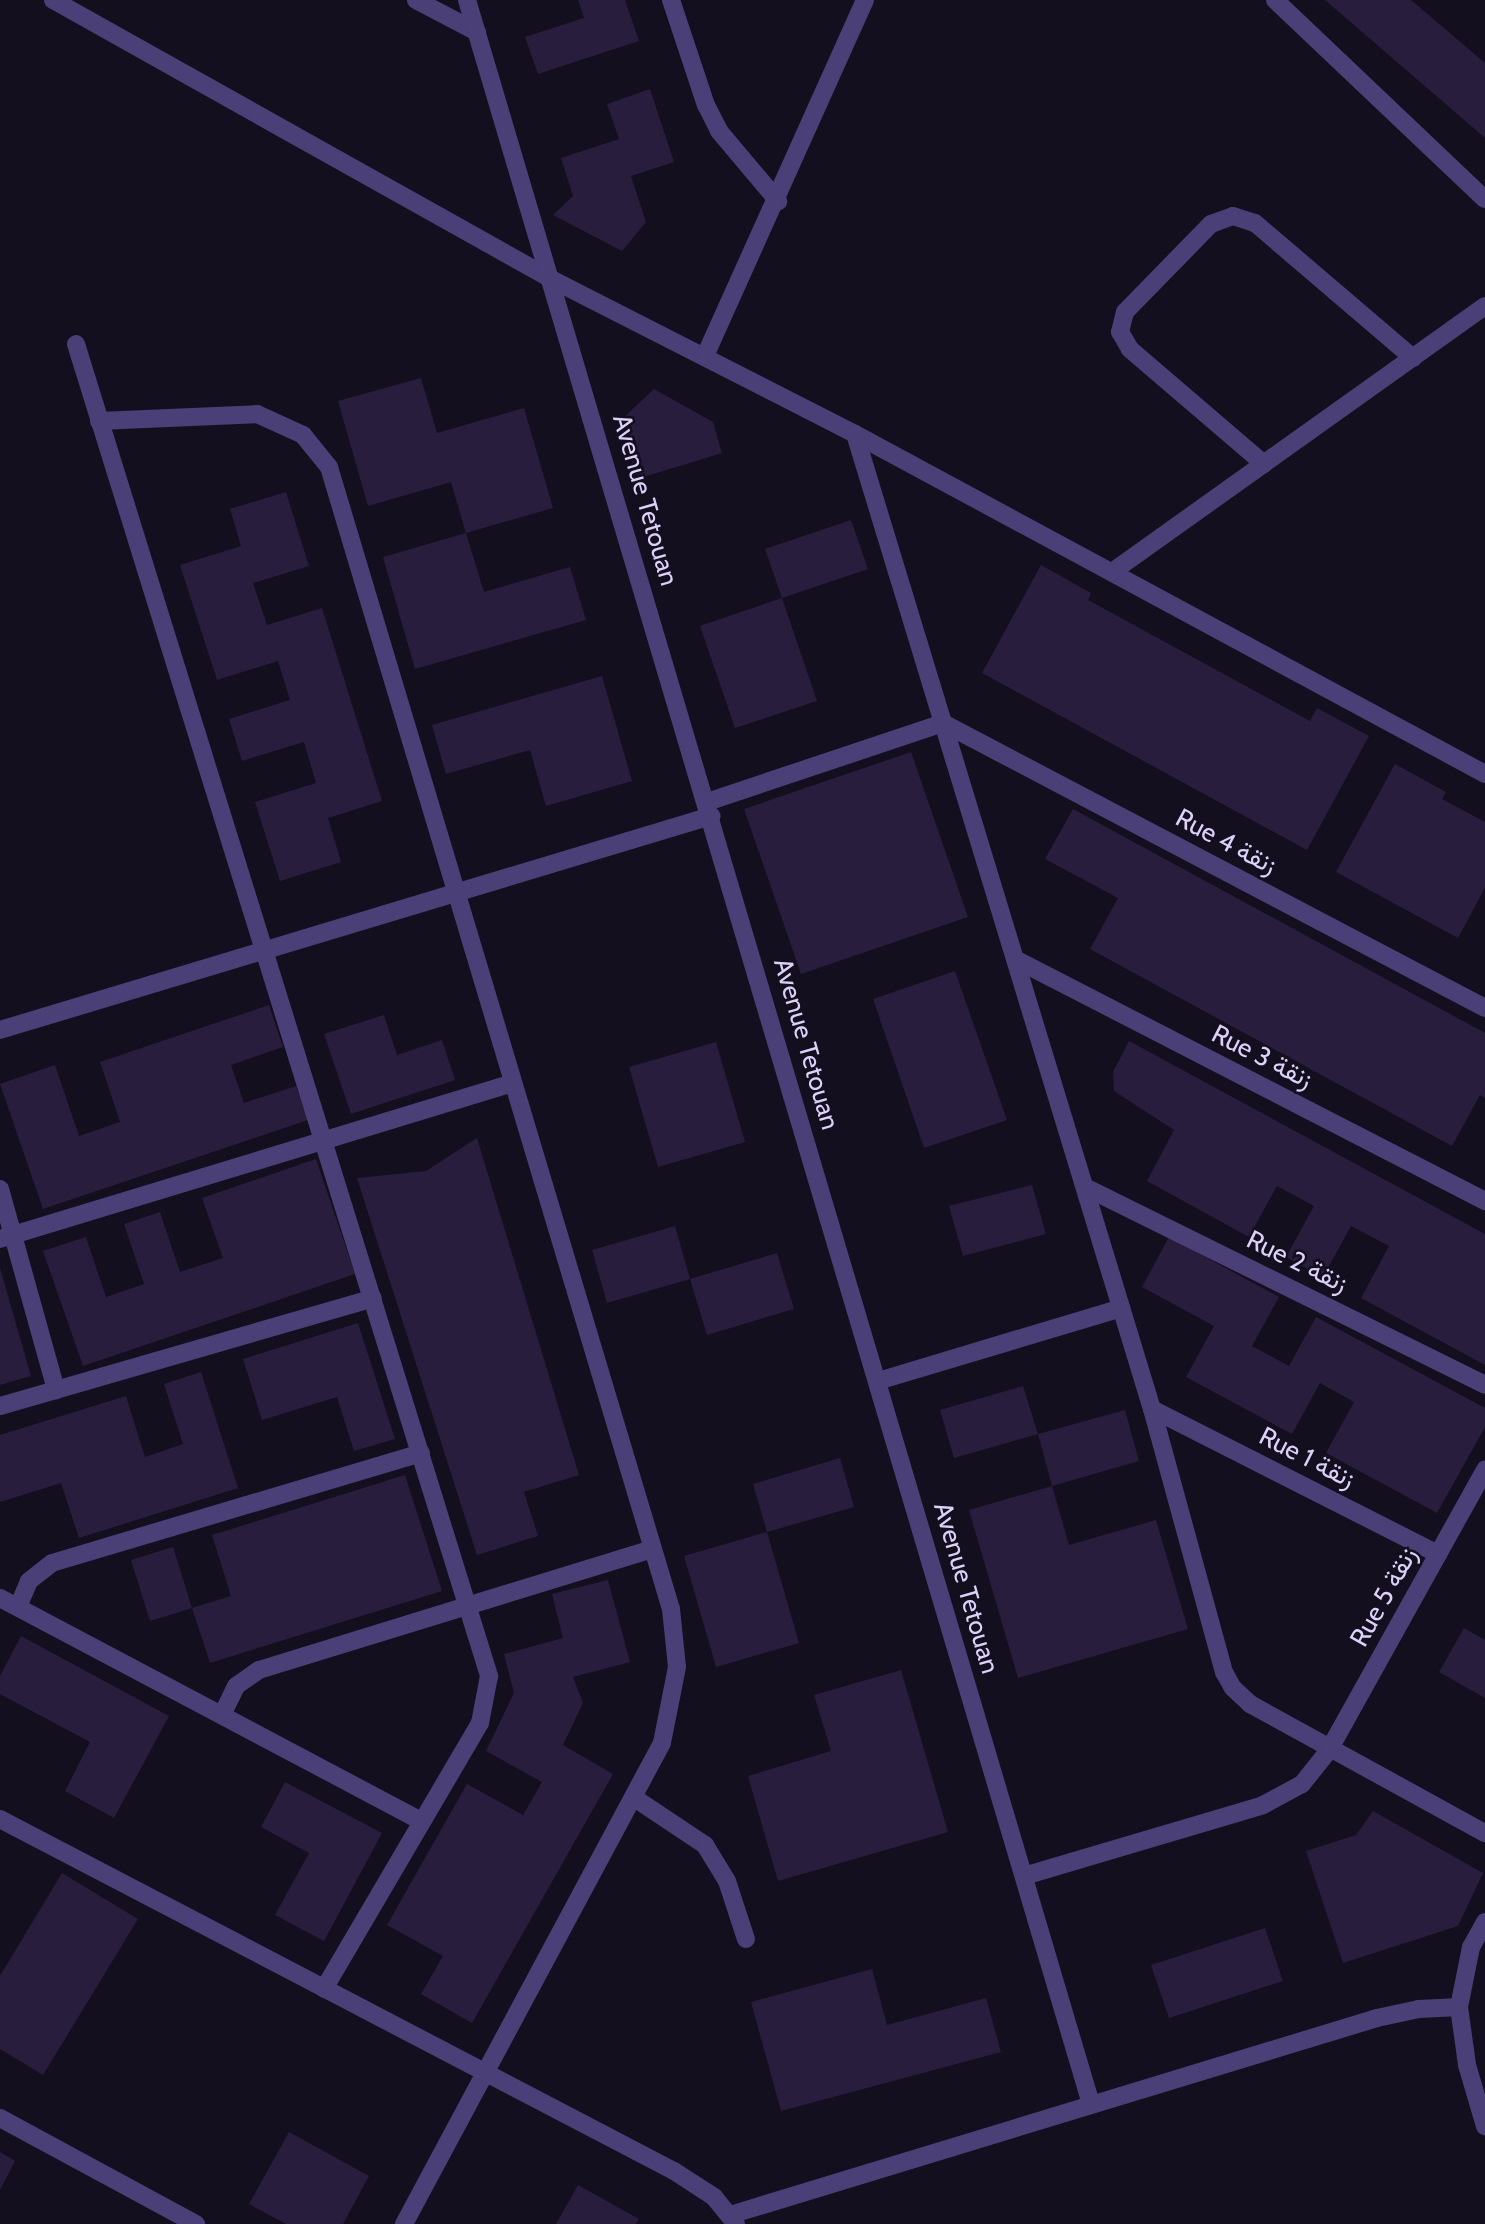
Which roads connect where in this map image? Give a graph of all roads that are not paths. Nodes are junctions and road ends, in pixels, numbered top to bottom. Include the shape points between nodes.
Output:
1 (53, 0) edge
2 (416, 0) edge
3 (467, 0) edge
4 (671, 0) edge
5 (865, 0) edge
6 (1275, 0) edge
7 (477, 32) junction
8 (1485, 198) edge
9 (778, 201) junction
10 (553, 280) junction
11 (1485, 306) edge
12 (76, 344) dead end
13 (705, 356) junction
14 (1413, 358) junction
15 (100, 421) junction
16 (855, 434) junction
17 (1264, 464) junction
18 (1112, 572) junction
19 (943, 723) junction
20 (1485, 774) edge
21 (709, 809) junction
22 (457, 895) junction
23 (265, 952) junction
24 (1015, 959) junction
25 (1485, 1008) edge
26 (0, 1030) edge
27 (513, 1083) junction
28 (324, 1140) junction
29 (1085, 1187) junction
30 (0, 1189) edge
31 (1485, 1201) edge
32 (6, 1237) edge
33 (373, 1298) junction
34 (1121, 1308) junction
35 (878, 1381) junction
36 (1485, 1385) edge
37 (56, 1390) junction
38 (0, 1406) edge
39 (1152, 1409) junction
40 (421, 1453) junction
41 (1485, 1470) edge
42 (653, 1549) junction
43 (1438, 1554) junction
44 (0, 1598) edge
45 (469, 1606) junction
46 (18, 1607) junction
47 (222, 1715) junction
48 (1329, 1750) junction
49 (634, 1797) junction
50 (1, 1821) edge
51 (422, 1821) junction
52 (1485, 1833) edge
53 (1024, 1876) junction
54 (1485, 1922) edge
55 (747, 1939) dead end
56 (324, 1989) junction
57 (1459, 2007) junction
58 (487, 2075) junction
59 (1091, 2104) junction
60 (0, 2118) edge
61 (1485, 2126) edge
62 (733, 2220) edge
63 (197, 2224) edge
64 (404, 2224) edge

1 - 10 street
2 - 7 street
3 - 7 street, Avenue Tetouan
4 - 9 street via 719,131
5 - 9 street
6 - 8 street
7 - 10 street, Avenue Tetouan
9 - 13 street
10 - 13 street
10 - 21 street, Avenue Tetouan
11 - 14 street
12 - 15 street
13 - 16 street
14 - 17 street
14 - 17 street via 1255,223 1233,216 1211,224 1125,312 1120,332 1130,349
15 - 22 street via 257,414 289,426 317,450 329,467
15 - 23 street
16 - 18 street
16 - 19 street
17 - 18 street
18 - 20 street
19 - 21 street
19 - 24 street
19 - 25 street, Rue 4 زنقة
21 - 22 street
21 - 35 street, Avenue Tetouan
22 - 23 street
22 - 27 street
23 - 26 street
23 - 28 street
24 - 29 street
24 - 31 street, Rue 3 زنقة
27 - 28 street
27 - 42 street
28 - 32 street
28 - 33 street
29 - 34 street
29 - 36 street, Rue 2 زنقة
30 - 32 street
32 - 37 street
33 - 37 street
33 - 40 street
34 - 35 street
34 - 39 street
35 - 53 street, Avenue Tetouan
37 - 38 street
39 - 43 street, Rue 1 زنقة
39 - 48 street via 1218,1652 1233,1688 1250,1704
40 - 45 street
40 - 46 street via 52,1563 29,1581
41 - 43 street, Rue 5 زنقة
42 - 45 street
42 - 49 street via 671,1609 677,1667 662,1743
43 - 48 street, Rue 5 زنقة
44 - 46 street
45 - 47 street via 259,1671 236,1686
45 - 51 street via 489,1676 486,1708
46 - 47 street
47 - 51 street
48 - 52 street
48 - 53 street, Rue 5 زنقة via 1302,1784 1284,1796
49 - 55 street via 705,1845 722,1872
49 - 58 street
50 - 56 street
51 - 56 street
53 - 59 street, Avenue Tetouan
54 - 57 street via 1471,1947
56 - 58 street
57 - 59 street via 1398,2013
57 - 61 street via 1467,2065
58 - 62 street via 695,2182
58 - 64 street
59 - 62 street
60 - 63 street

